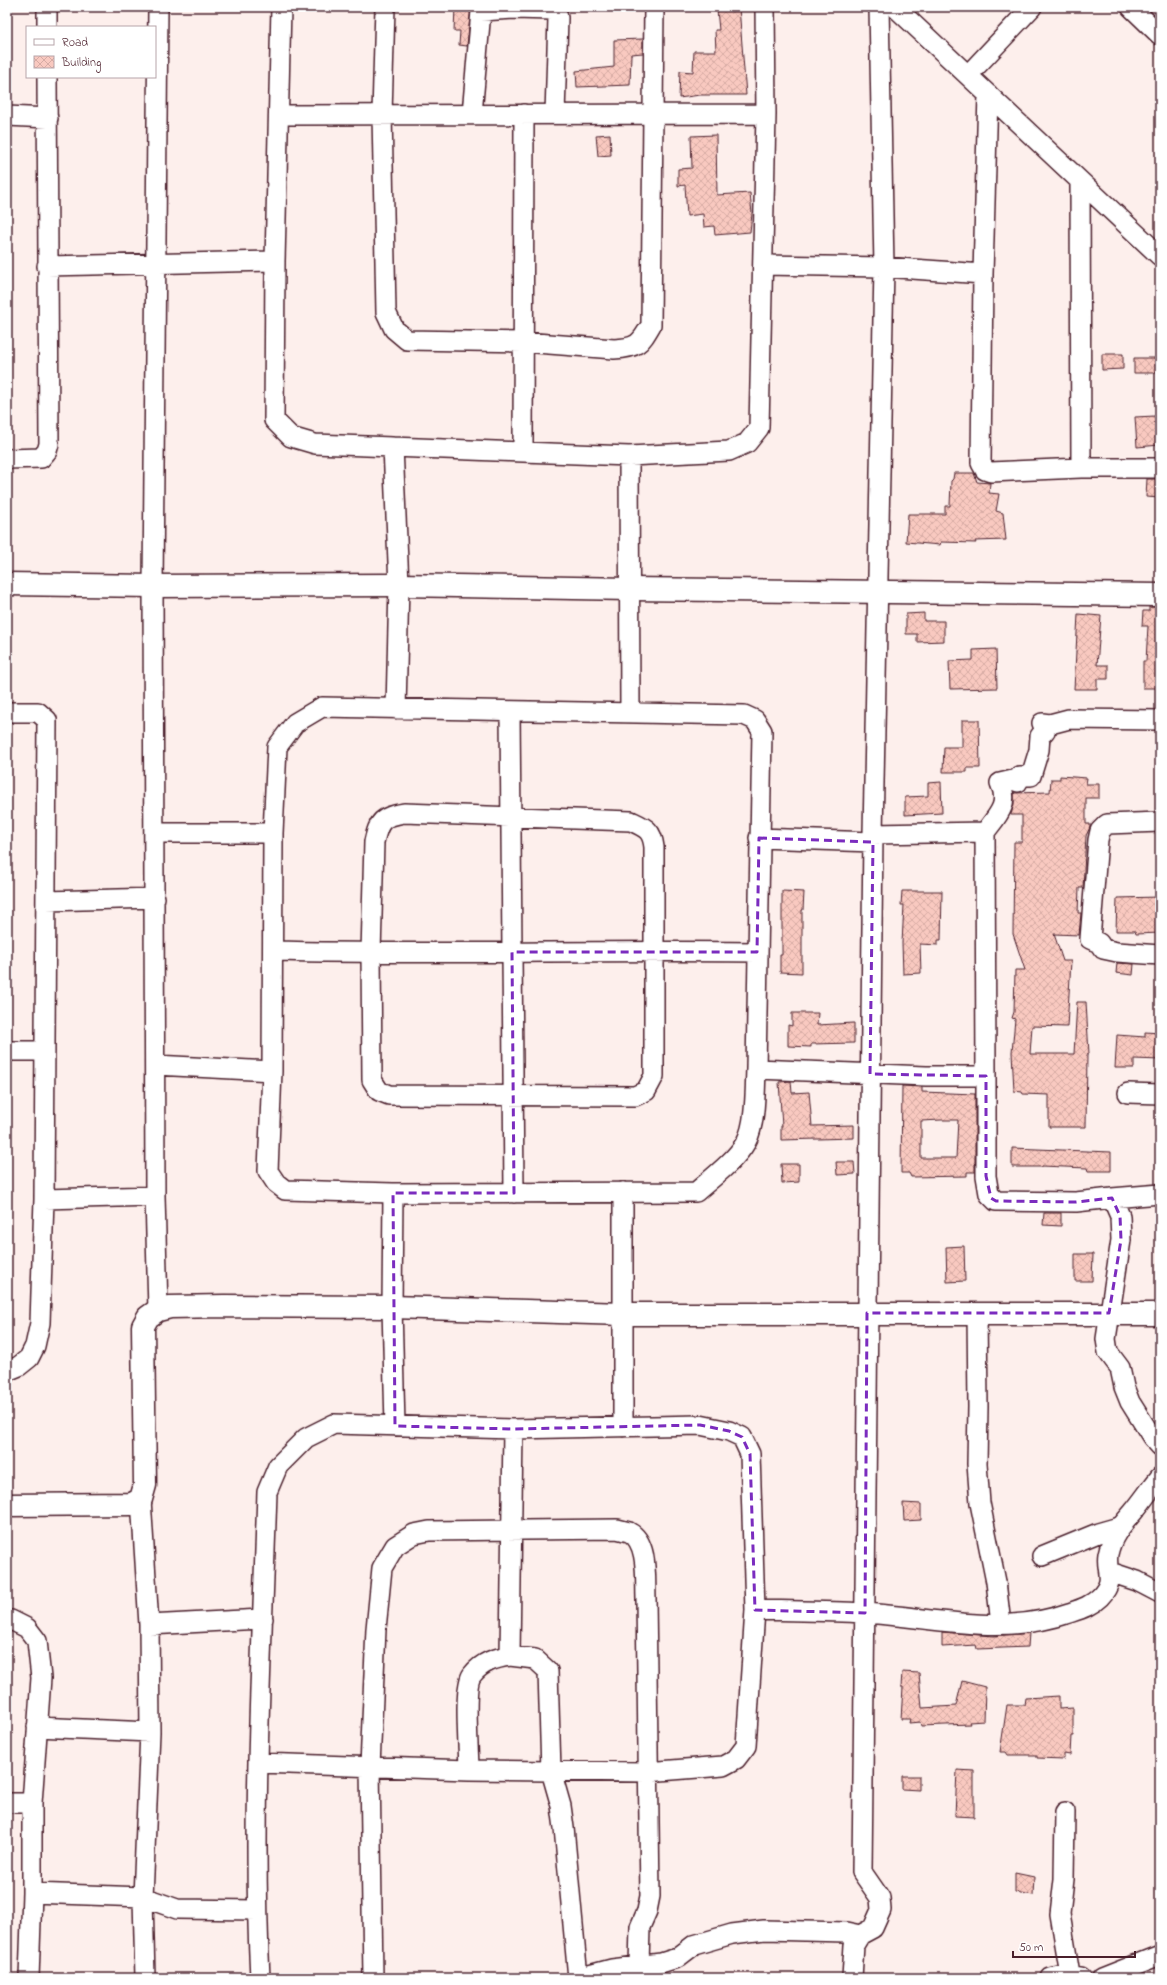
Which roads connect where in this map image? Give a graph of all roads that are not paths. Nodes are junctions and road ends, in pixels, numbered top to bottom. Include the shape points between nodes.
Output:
1 (47, 7) edge
2 (158, 7) edge
3 (281, 7) edge
4 (385, 7) edge
5 (654, 7) edge
6 (764, 7) edge
7 (879, 7) edge
8 (895, 7) edge
9 (1032, 7) edge
10 (1131, 7) edge
11 (514, 8) edge
12 (47, 26) edge
13 (1160, 35) edge
14 (968, 75) junction
15 (47, 78) edge
16 (988, 94) junction
17 (382, 114) junction
18 (472, 114) junction
19 (524, 114) junction
20 (554, 114) junction
21 (653, 114) junction
22 (766, 114) junction
23 (279, 115) junction
24 (7, 116) edge
25 (48, 118) junction
26 (1080, 182) junction
27 (1160, 256) edge
28 (275, 261) junction
29 (156, 263) junction
30 (763, 265) junction
31 (48, 266) junction
32 (884, 267) junction
33 (983, 274) junction
34 (524, 342) junction
35 (393, 447) junction
36 (523, 451) junction
37 (629, 456) junction
38 (7, 459) edge
39 (1081, 468) junction
40 (1160, 468) edge
41 (7, 584) edge
42 (399, 585) junction
43 (153, 586) junction
44 (630, 589) junction
45 (876, 591) junction
46 (1160, 594) edge
47 (396, 709) junction
48 (510, 711) junction
49 (7, 712) edge
50 (630, 712) junction
51 (1160, 720) edge
52 (509, 817) junction
53 (1160, 822) edge
54 (985, 832) junction
55 (154, 833) junction
56 (273, 834) junction
57 (759, 838) junction
58 (873, 838) junction
59 (155, 898) junction
60 (46, 901) junction
61 (273, 951) junction
62 (654, 951) junction
63 (512, 952) junction
64 (757, 952) junction
65 (371, 953) junction
66 (1160, 954) edge
67 (7, 1051) edge
68 (45, 1051) junction
69 (155, 1065) junction
70 (756, 1070) junction
71 (272, 1071) junction
72 (870, 1074) junction
73 (986, 1076) junction
74 (1128, 1093) dead end
75 (1160, 1094) edge
76 (514, 1097) junction
77 (623, 1192) junction
78 (394, 1193) junction
79 (514, 1193) junction
80 (1160, 1194) edge
81 (155, 1196) junction
82 (1112, 1198) junction
83 (44, 1199) junction
84 (392, 1307) junction
85 (158, 1310) junction
86 (867, 1313) junction
87 (977, 1313) junction
88 (1109, 1313) junction
89 (623, 1314) junction
90 (1160, 1314) edge
91 (7, 1371) edge
92 (395, 1426) junction
93 (623, 1427) junction
94 (513, 1429) junction
95 (1160, 1446) edge
96 (1160, 1477) edge
97 (141, 1499) junction
98 (7, 1505) edge
99 (1119, 1526) junction
100 (511, 1530) junction
101 (1042, 1556) dead end
102 (1110, 1572) junction
103 (1160, 1593) edge
104 (755, 1610) junction
105 (865, 1613) junction
106 (263, 1619) junction
107 (7, 1620) edge
108 (1001, 1624) junction
109 (149, 1626) junction
110 (510, 1656) junction
111 (37, 1727) junction
112 (150, 1732) junction
113 (259, 1763) junction
114 (370, 1766) junction
115 (469, 1770) junction
116 (551, 1771) junction
117 (648, 1772) junction
118 (7, 1803) edge
119 (32, 1804) junction
120 (1065, 1812) dead end
121 (32, 1893) junction
122 (143, 1897) junction
123 (257, 1910) junction
124 (860, 1936) junction
125 (1160, 1955) edge
126 (639, 1965) junction
127 (1076, 1977) edge
128 (29, 1978) edge
129 (145, 1978) edge
130 (260, 1978) edge
131 (373, 1978) edge
132 (578, 1978) edge
133 (852, 1978) edge
134 (1051, 1978) edge
135 (1102, 1978) edge

1 - 12 street
2 - 29 street
3 - 23 street
4 - 17 street
5 - 21 street
6 - 22 street
7 - 32 street
8 - 14 street
9 - 14 street
10 - 13 street
11 - 18 street via 481,11
11 - 20 street via 552,10 558,18
14 - 16 street
15 - 25 street
16 - 26 street
16 - 33 street
17 - 18 street
17 - 23 street
17 - 34 street via 386,312 394,329 408,340
18 - 19 street
19 - 20 street
19 - 34 street
20 - 21 street
21 - 22 street
21 - 34 street via 651,325 642,341 627,349
22 - 30 street
23 - 28 street
24 - 25 street
25 - 31 street
26 - 27 street
26 - 39 street
28 - 29 street
28 - 35 street via 274,420 291,437 315,444
29 - 31 street
29 - 43 street
30 - 32 street
30 - 37 street via 759,428 747,443 729,451
31 - 38 street via 47,451 41,458
32 - 33 street
32 - 45 street
33 - 39 street via 982,467 991,472
34 - 36 street
35 - 36 street
35 - 42 street
36 - 37 street
37 - 44 street
39 - 40 street
41 - 43 street
42 - 43 street
42 - 44 street
42 - 47 street
43 - 55 street
44 - 45 street
44 - 50 street
45 - 46 street
45 - 58 street
47 - 48 street
47 - 56 street via 322,707 295,723 277,747
48 - 50 street
48 - 52 street
49 - 60 street via 38,712 47,720
50 - 57 street via 744,715 755,720 762,731
51 - 54 street via 1069,719 1050,724 1042,722 1045,731 1040,736 1039,750 1031,776 1020,776 1018,782 1013,780 1000,783 1004,802
52 - 62 street via 631,821 645,827 653,836 654,847
52 - 63 street
52 - 65 street via 404,813 387,816 378,827 374,842
53 - 66 street via 1107,824 1103,827 1099,836 1095,866 1090,939 1099,943 1103,949
54 - 58 street
54 - 73 street
55 - 56 street
55 - 59 street
56 - 61 street
57 - 58 street
57 - 64 street
58 - 72 street
59 - 60 street
59 - 69 street
60 - 68 street
61 - 65 street
61 - 71 street
62 - 63 street
62 - 64 street
62 - 76 street via 654,1076 646,1091 635,1096
63 - 65 street
63 - 76 street
64 - 70 street
65 - 76 street via 372,1080 379,1090 389,1095
67 - 68 street
68 - 83 street
69 - 71 street
69 - 81 street
70 - 72 street
70 - 77 street via 754,1113 746,1142 727,1164 696,1192
71 - 78 street via 268,1171 276,1183 285,1190
72 - 73 street
72 - 86 street
73 - 82 street via 986,1176 991,1198 996,1201 1076,1202
74 - 75 street
76 - 79 street
77 - 79 street
77 - 89 street
78 - 79 street
78 - 84 street
80 - 82 street
81 - 83 street
81 - 85 street
82 - 88 street via 1120,1216 1121,1240
83 - 91 street via 40,1323 35,1346 29,1358
84 - 85 street via 224,1306 170,1307
84 - 89 street
84 - 92 street
85 - 97 street via 148,1316 143,1326 145,1485
86 - 87 street
86 - 89 street
86 - 105 street
87 - 88 street
87 - 108 street via 977,1464 980,1503 996,1582
88 - 90 street
88 - 95 street via 1106,1339 1108,1352 1120,1368 1130,1402
89 - 93 street
92 - 94 street
92 - 106 street via 334,1424 306,1438 278,1466 267,1492
93 - 94 street
93 - 104 street via 700,1425 729,1431 742,1437 750,1454
94 - 100 street
96 - 99 street
97 - 98 street via 132,1504
97 - 109 street
99 - 101 street
99 - 102 street via 1108,1553
100 - 110 street
100 - 114 street via 430,1531 414,1534 395,1546 382,1568 376,1629
100 - 117 street via 617,1529 630,1533 639,1543 644,1556 646,1598
102 - 103 street via 1137,1581
102 - 108 street via 1108,1586 1091,1606 1049,1620
104 - 105 street
104 - 117 street via 746,1746 736,1759 723,1766
105 - 108 street via 936,1622
105 - 124 street via 862,1872 880,1898 881,1910 873,1928
106 - 109 street
106 - 113 street
107 - 111 street via 26,1628 37,1641 41,1678
109 - 112 street
110 - 115 street via 484,1663 471,1676 467,1691
110 - 116 street via 535,1659 548,1671
111 - 112 street
111 - 119 street
112 - 122 street
113 - 114 street
113 - 123 street
114 - 115 street
114 - 131 street
115 - 116 street
116 - 117 street
116 - 132 street via 564,1828
117 - 126 street via 650,1896 640,1927
118 - 119 street
119 - 121 street
120 - 127 street via 1064,1879 1060,1914
121 - 122 street
121 - 128 street
122 - 123 street via 177,1909
122 - 129 street
123 - 130 street
124 - 126 street via 846,1932 764,1930 732,1934 694,1945 677,1958 661,1963
124 - 133 street via 854,1945
125 - 135 street
126 - 132 street
127 - 134 street via 1063,1974

